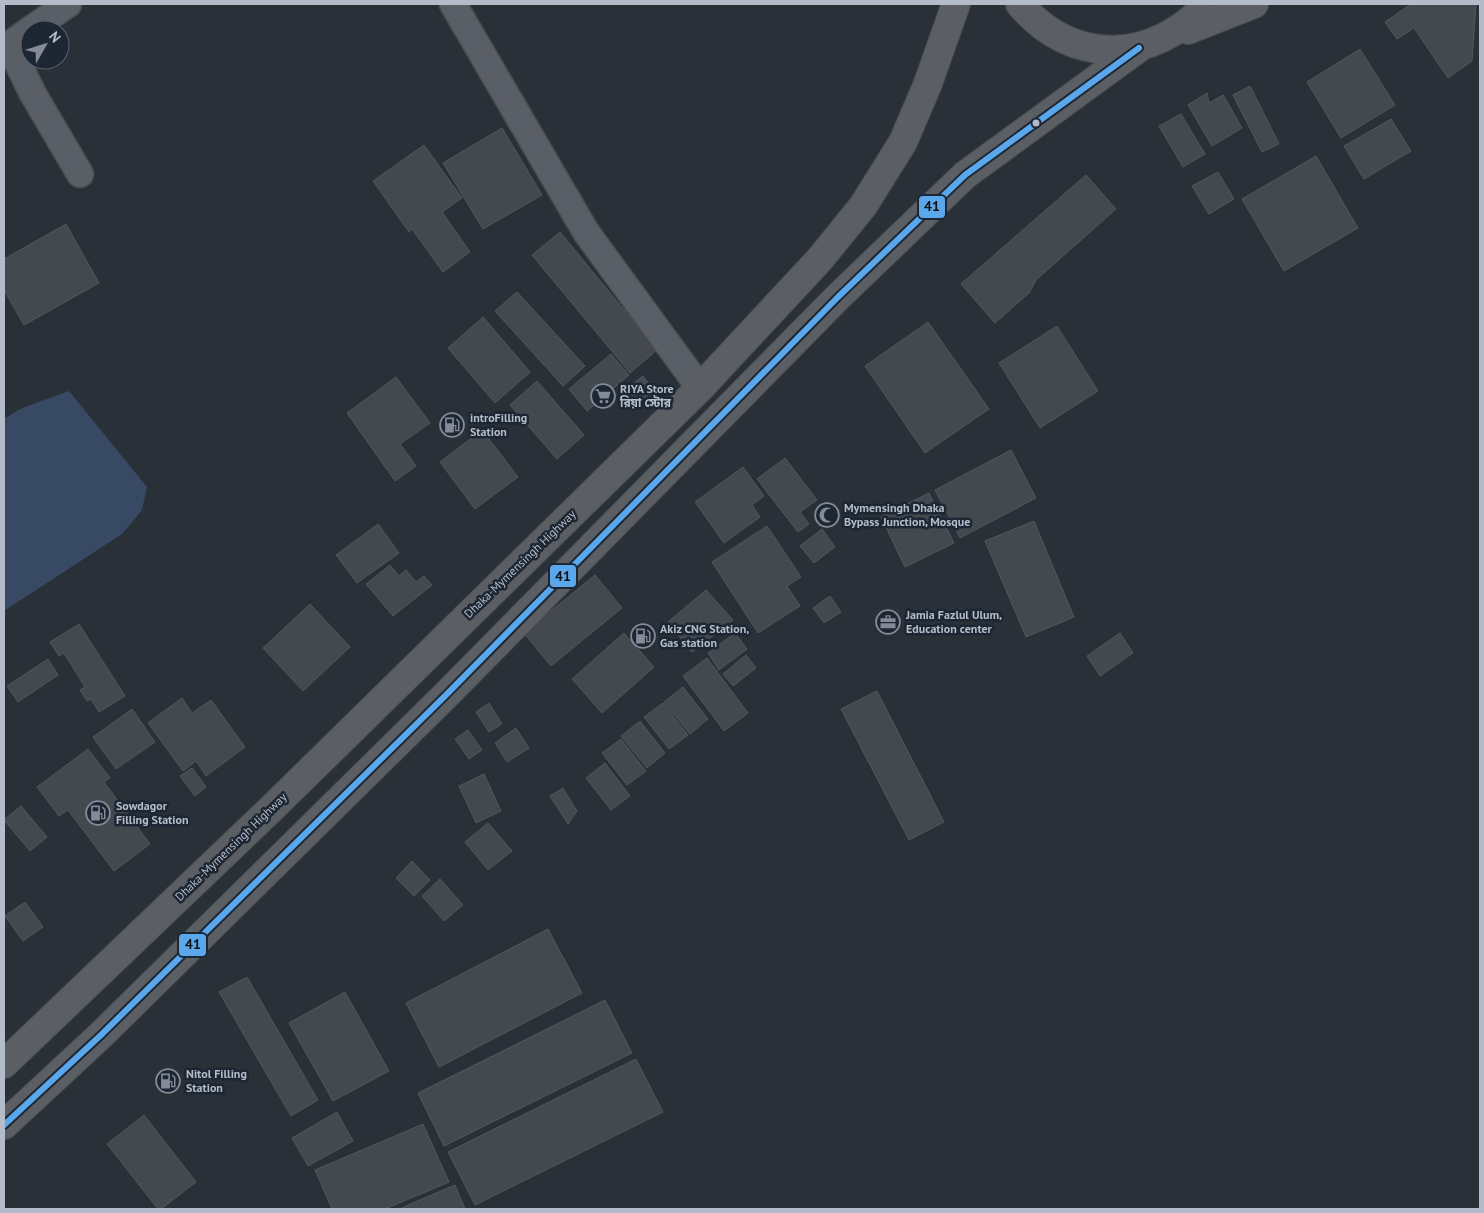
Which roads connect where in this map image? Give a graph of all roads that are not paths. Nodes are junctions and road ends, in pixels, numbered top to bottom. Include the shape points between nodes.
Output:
1 (68, 4) edge
2 (453, 4) edge
3 (956, 4) edge
4 (1020, 4) edge
5 (1207, 4) edge
6 (1254, 4) edge
7 (18, 38) edge
8 (1165, 39) junction
9 (1139, 48) junction
10 (80, 174) dead end
11 (700, 388) junction
12 (4, 1064) edge
13 (4, 1125) edge

1 - 7 street
2 - 11 street via 586,232
3 - 11 highway, Dhaka-Mymensingh Highway via 904,142 863,206 820,259
4 - 9 highway via 1034,21 1066,40 1102,50
5 - 8 highway via 1192,22
6 - 8 highway
7 - 10 street via 33,94
8 - 9 highway
9 - 13 highway via 966,175 831,304 439,702 101,1035
11 - 12 highway, Dhaka-Mymensingh Highway via 278,802

